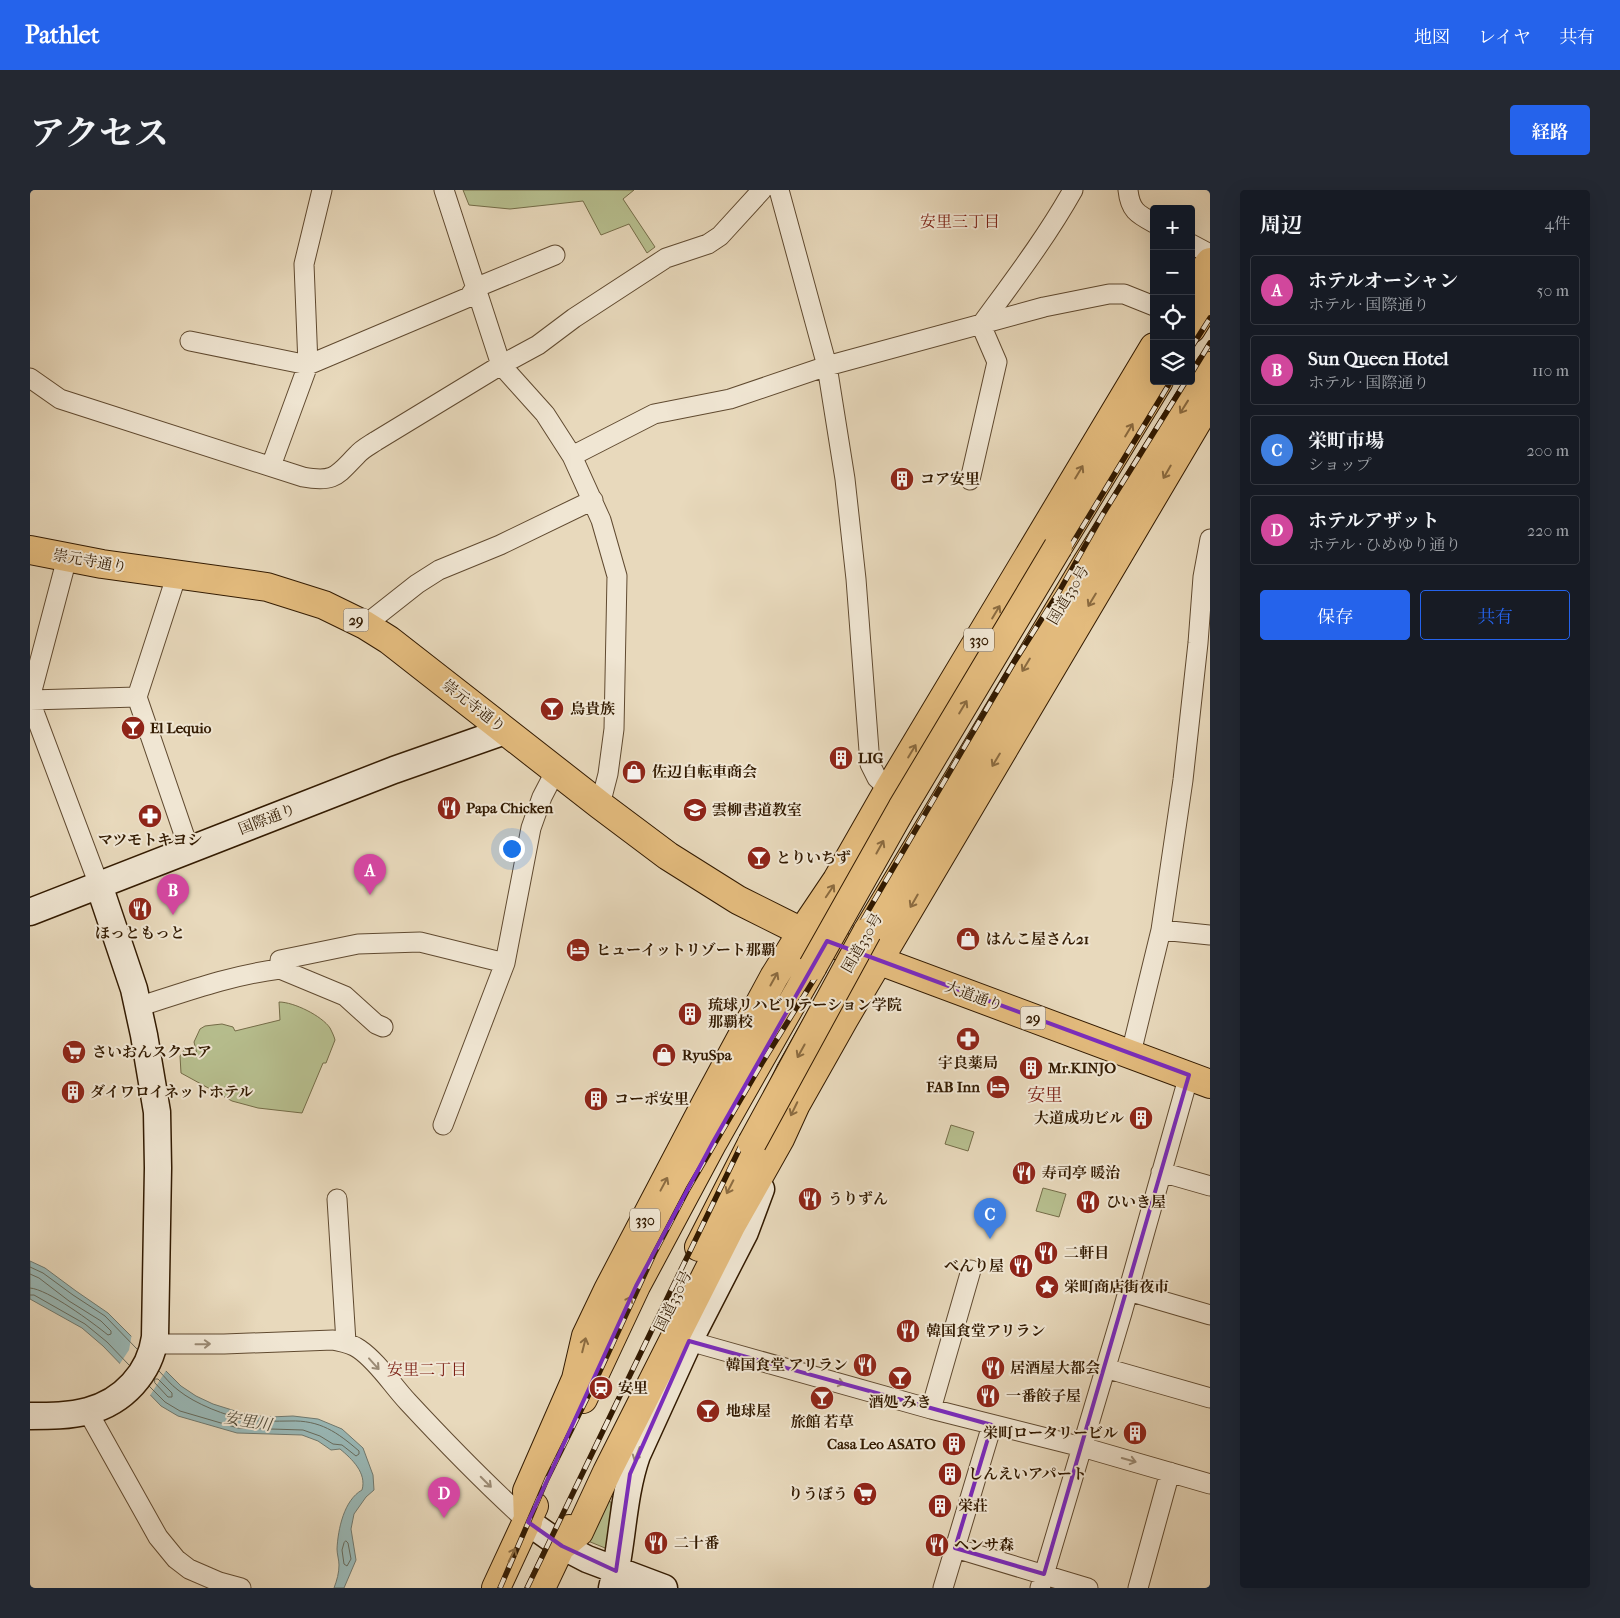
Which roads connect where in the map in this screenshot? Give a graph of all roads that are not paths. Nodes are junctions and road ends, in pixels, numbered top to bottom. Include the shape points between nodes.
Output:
1 (322, 190) edge
2 (444, 190) edge
3 (762, 190) edge
4 (779, 190) edge
5 (1073, 190) edge
6 (1128, 190) edge
7 (1150, 221) edge
8 (1195, 246) edge
9 (1210, 254) edge
10 (555, 255) dead end
11 (1210, 262) edge
12 (1195, 283) edge
13 (475, 288) junction
14 (1210, 298) edge
15 (1150, 304) edge
16 (1195, 322) edge
17 (981, 325) junction
18 (190, 341) dead end
19 (1150, 354) edge
20 (308, 365) junction
21 (501, 365) junction
22 (827, 366) junction
23 (1210, 366) edge
24 (30, 378) edge
25 (1157, 385) edge
26 (1210, 400) edge
27 (572, 456) junction
28 (272, 466) junction
29 (970, 480) dead end
30 (593, 500) junction
31 (1210, 539) edge
32 (30, 550) edge
33 (67, 558) junction
34 (177, 574) junction
35 (365, 625) junction
36 (137, 697) junction
37 (30, 700) edge
38 (506, 731) junction
39 (556, 770) junction
40 (889, 789) junction
41 (600, 805) junction
42 (189, 849) junction
43 (99, 885) junction
44 (30, 912) edge
45 (1161, 930) junction
46 (802, 932) junction
47 (1210, 935) edge
48 (878, 960) junction
49 (504, 963) junction
50 (280, 969) junction
51 (138, 1006) junction
52 (383, 1028) dead end
53 (1131, 1054) junction
54 (1200, 1079) edge
55 (443, 1125) dead end
56 (780, 1139) junction
57 (1161, 1172) junction
58 (1210, 1186) edge
59 (337, 1199) dead end
60 (971, 1270) dead end
61 (1128, 1291) junction
62 (1210, 1315) edge
63 (154, 1340) junction
64 (688, 1341) junction
65 (346, 1342) junction
66 (1105, 1368) junction
67 (1210, 1398) edge
68 (931, 1409) junction
69 (88, 1412) junction
70 (30, 1416) edge
71 (992, 1425) junction
72 (1082, 1447) junction
73 (1170, 1472) junction
74 (1210, 1484) edge
75 (528, 1522) junction
76 (562, 1546) junction
77 (955, 1548) junction
78 (614, 1579) edge
79 (1042, 1581) edge
80 (241, 1588) edge
81 (496, 1588) edge
82 (541, 1588) edge
83 (664, 1588) edge
84 (942, 1588) edge
85 (1088, 1588) edge
86 (1138, 1588) edge

1 - 20 street via 304,264
2 - 13 street
3 - 21 street via 720,236 708,244 666,258 538,344
4 - 22 street
5 - 17 street via 1056,220
6 - 7 street via 1129,201 1137,214
8 - 9 street
10 - 13 street
11 - 12 main road
13 - 20 street via 469,297
13 - 21 street
14 - 16 main road
15 - 17 street via 1124,294 1109,294 1044,307
17 - 22 street
17 - 29 street via 998,362
18 - 20 street
40 -> 19 main road, 330
20 - 28 street
21 - 27 street via 545,414
21 - 28 street via 376,441 330,478 318,480
22 - 27 street via 730,399 654,414
22 - 40 street via 845,479 856,579 870,764 877,778
23 -> 76 main road, 国道330号, bridge via 1087,563 867,932 752,1143 672,1302
24 - 28 street via 60,399
75 -> 25 main road, 国道330号 / 330, bridge via 542,1484 636,1286 722,1126 902,808
26 -> 48 main road
27 - 30 street
30 - 35 street via 439,570
30 - 41 street via 617,576 614,729
31 - 45 street via 1203,577 1183,780
32 - 33 main road, 崇元寺通り / 29
33 - 34 main road, 崇元寺通り / 29
33 - 37 street
34 - 35 main road, 崇元寺通り / 29 via 267,587 324,605
34 - 36 street
35 - 38 main road, 崇元寺通り / 29 via 403,650
36 - 37 street
36 - 42 street
37 - 43 street
38 - 39 main road, 崇元寺通り / 29
38 - 42 main road, 国際通り via 394,770
39 - 41 main road, 崇元寺通り / 29
39 - 49 street via 531,828
46 -> 40 main road, 330 via 837,880
41 - 46 main road, 崇元寺通り / 29 via 708,882 757,911
42 - 43 main road, 国際通り
43 - 44 main road, 国際通り
43 - 51 main road
45 - 47 street
45 - 53 street
46 - 48 main road, 崇元寺通り / 29
75 -> 46 main road, 330 via 527,1491 576,1379 586,1336 706,1104
48 - 53 main road, 大道通り / 29
48 -> 56 main road via 796,1104
49 - 50 street via 420,942 358,944 280,960
49 - 55 street
50 - 51 street via 218,981
50 - 52 street via 345,996
51 - 63 main road via 157,1112
53 - 54 main road, 大道通り / 29
54 - 57 street
56 - 64 main road via 745,1232
56 - 76 main road via 731,1226 579,1532
57 - 58 street
57 - 61 street
59 - 65 street
60 - 68 street
61 - 62 street
61 - 66 street
63 -> 65 street via 224,1344 298,1340
63 - 69 main road via 143,1370 130,1386 112,1402
64 -> 68 street
64 -> 78 main road via 630,1474
65 -> 75 street via 369,1358 468,1464
66 - 67 street
66 - 72 street
68 - 71 street
69 - 70 main road
69 - 80 street via 158,1537 176,1559 189,1569
71 - 72 street
71 - 77 street
72 -> 73 street
72 - 79 street
73 - 74 street
73 - 86 street
75 - 76 main road
81 -> 75 main road, 330
76 - 78 main road
76 - 82 main road, 国道330号
77 - 79 street
77 - 84 street
78 - 83 main road
79 - 85 street

